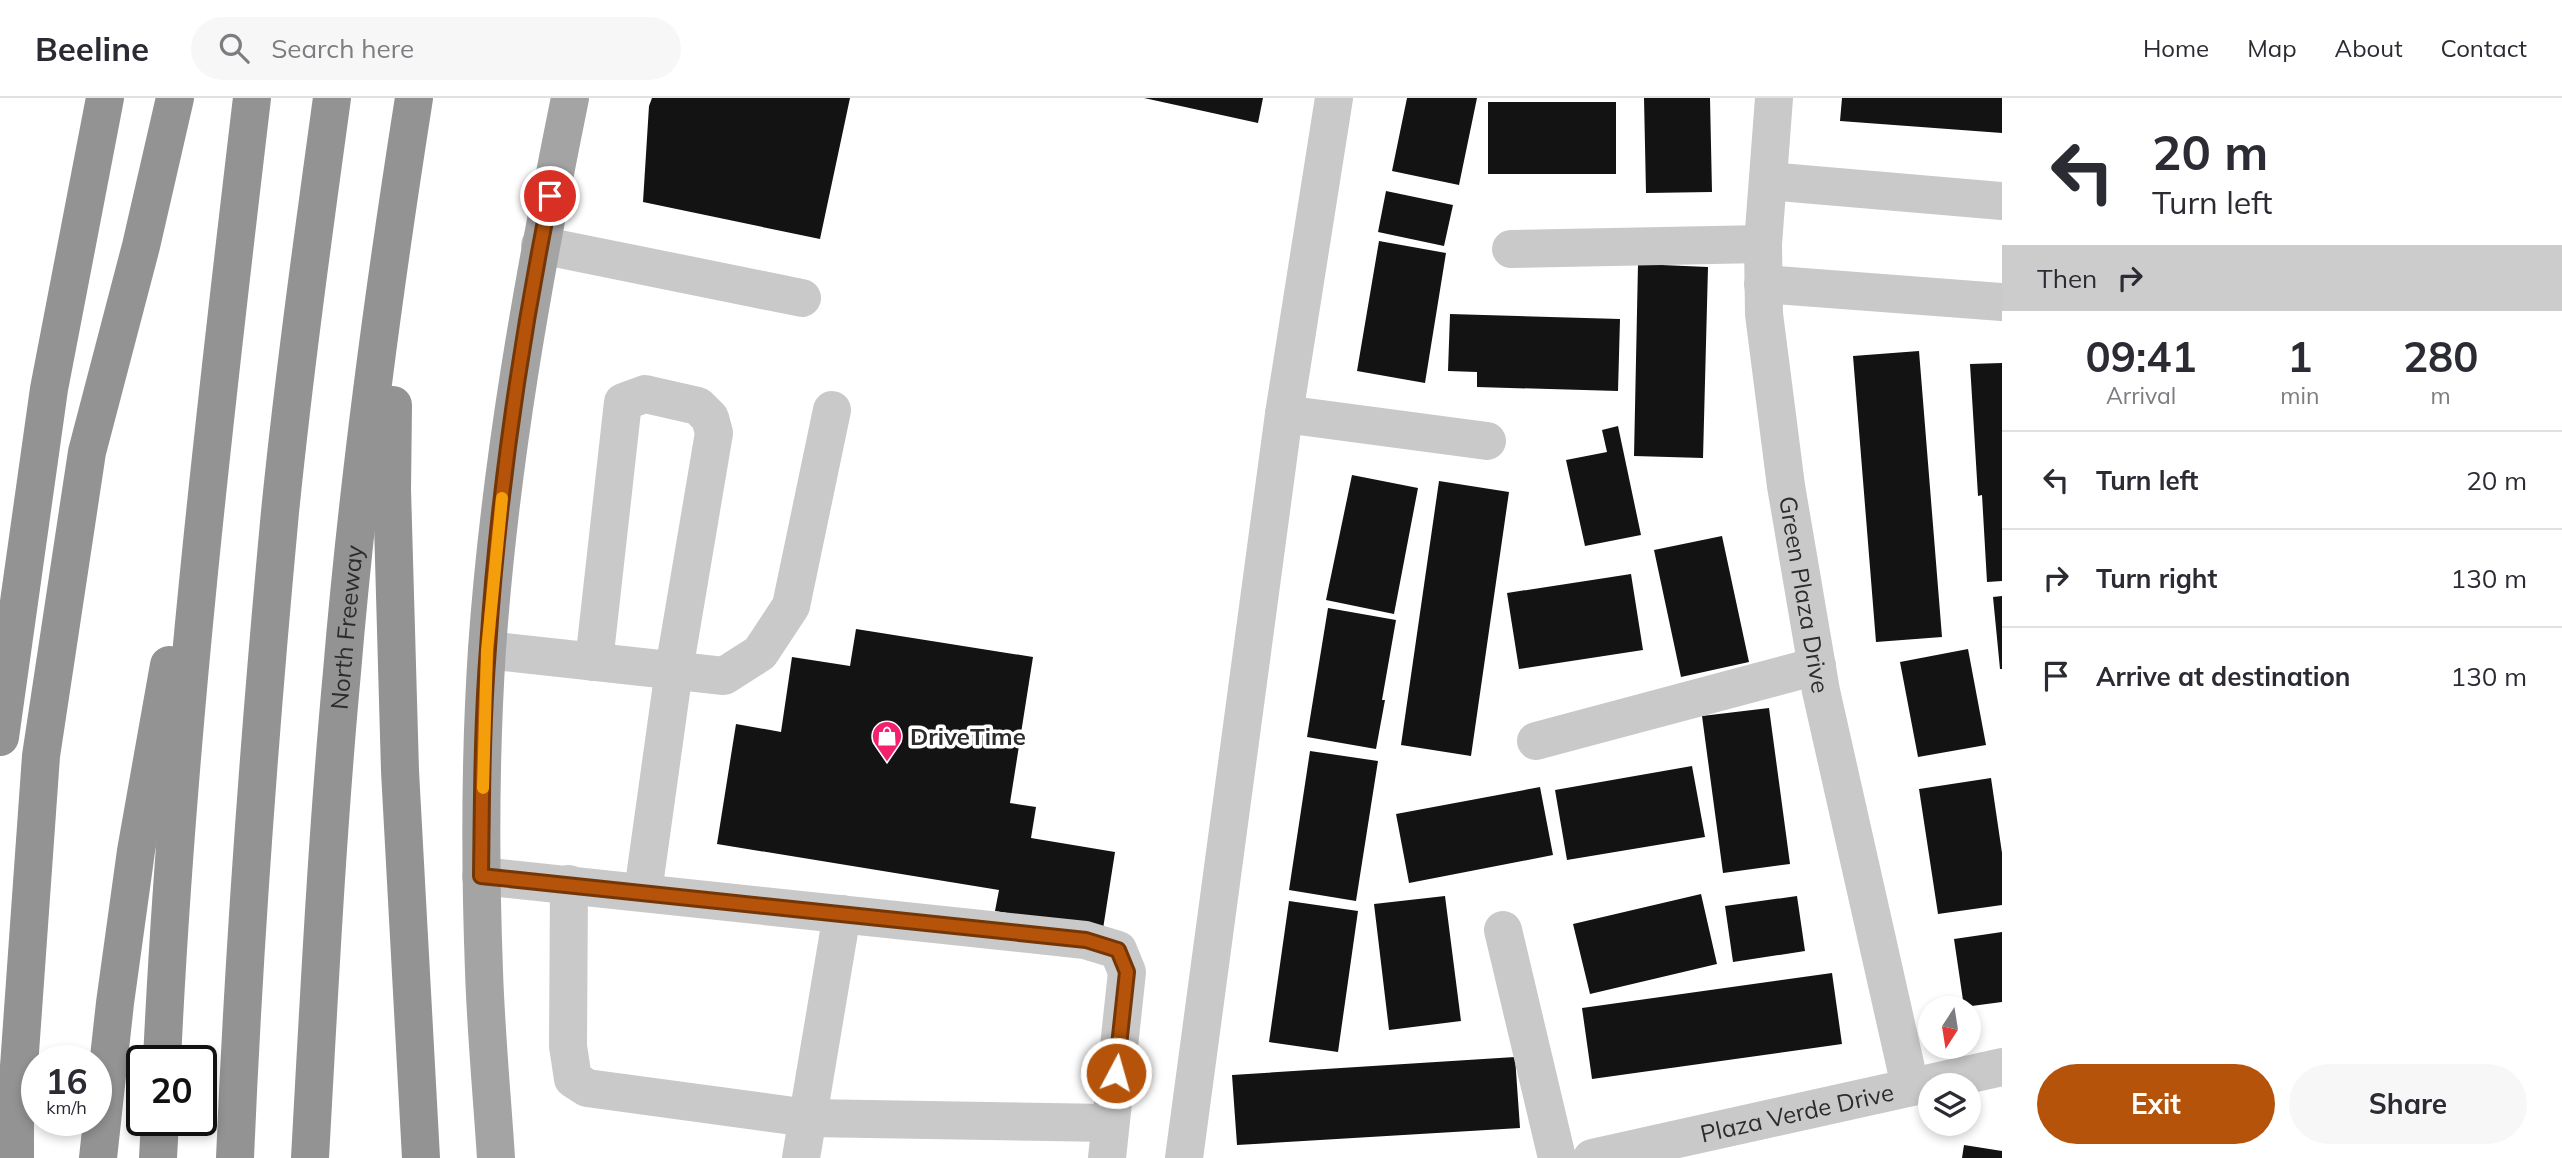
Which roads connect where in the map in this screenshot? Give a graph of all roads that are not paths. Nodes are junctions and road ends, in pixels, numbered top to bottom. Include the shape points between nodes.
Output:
1 (105, 98) edge
2 (175, 98) edge
3 (252, 98) edge
4 (332, 98) edge
5 (414, 98) edge
6 (570, 98) edge
7 (1334, 98) edge
8 (1774, 98) edge
9 (1768, 181) junction
10 (2002, 201) edge
11 (396, 210) junction
12 (1763, 244) junction
13 (540, 245) junction
14 (1511, 249) dead end
15 (1763, 284) junction
16 (802, 298) dead end
17 (2002, 302) edge
18 (217, 394) junction
19 (832, 410) dead end
20 (1284, 414) junction
21 (1487, 441) dead end
22 (487, 650) junction
23 (594, 663) junction
24 (1817, 666) junction
25 (674, 670) junction
26 (0, 737) edge
27 (1536, 741) dead end
28 (481, 876) junction
29 (569, 884) junction
30 (643, 892) junction
31 (842, 914) junction
32 (1503, 930) dead end
33 (163, 1045) edge
34 (2002, 1067) edge
35 (1910, 1086) junction
36 (808, 1118) junction
37 (159, 1136) edge
38 (15, 1140) edge
39 (1108, 1141) edge
40 (1679, 1148) edge
41 (98, 1158) edge
42 (158, 1158) edge
43 (235, 1158) edge
44 (310, 1158) edge
45 (421, 1158) edge
46 (496, 1158) edge
47 (801, 1158) edge
48 (1184, 1158) edge
49 (1557, 1158) edge
50 (1591, 1158) edge

1 - 26 highway via 50,389
2 - 38 highway via 85,465 41,756
3 - 18 highway
4 - 43 highway via 281,511 249,898
5 - 11 highway, North Freeway
6 - 13 main road
7 - 20 street
8 - 9 street, Green Plaza Drive
9 - 10 street
9 - 12 street, Green Plaza Drive
11 - 44 highway, North Freeway via 342,669
11 - 45 highway via 393,502 401,784
12 - 14 street
12 - 15 street, Green Plaza Drive
13 - 16 street
13 - 22 main road via 513,410
15 - 17 street
15 - 24 street, Green Plaza Drive via 1786,486
18 - 33 highway via 180,792
18 - 41 highway via 136,851
19 - 25 street via 791,606 760,653 724,676
20 - 21 street
20 - 48 street
22 - 23 street
22 - 28 main road
23 - 25 street
23 - 25 street via 623,402 645,394 698,406 710,418 714,433
24 - 27 street
24 - 35 street, Green Plaza Drive
25 - 30 street
28 - 29 street
28 - 46 main road
29 - 30 street
29 - 36 street via 568,1046 573,1079 587,1088
30 - 31 street
31 - 36 street
31 - 39 street via 1086,940 1118,950 1127,972
32 - 49 street
34 - 35 street, Plaza Verde Drive
35 - 40 street, Plaza Verde Drive
36 - 39 street
36 - 47 street
37 - 42 highway
40 - 50 street, Plaza Verde Drive

